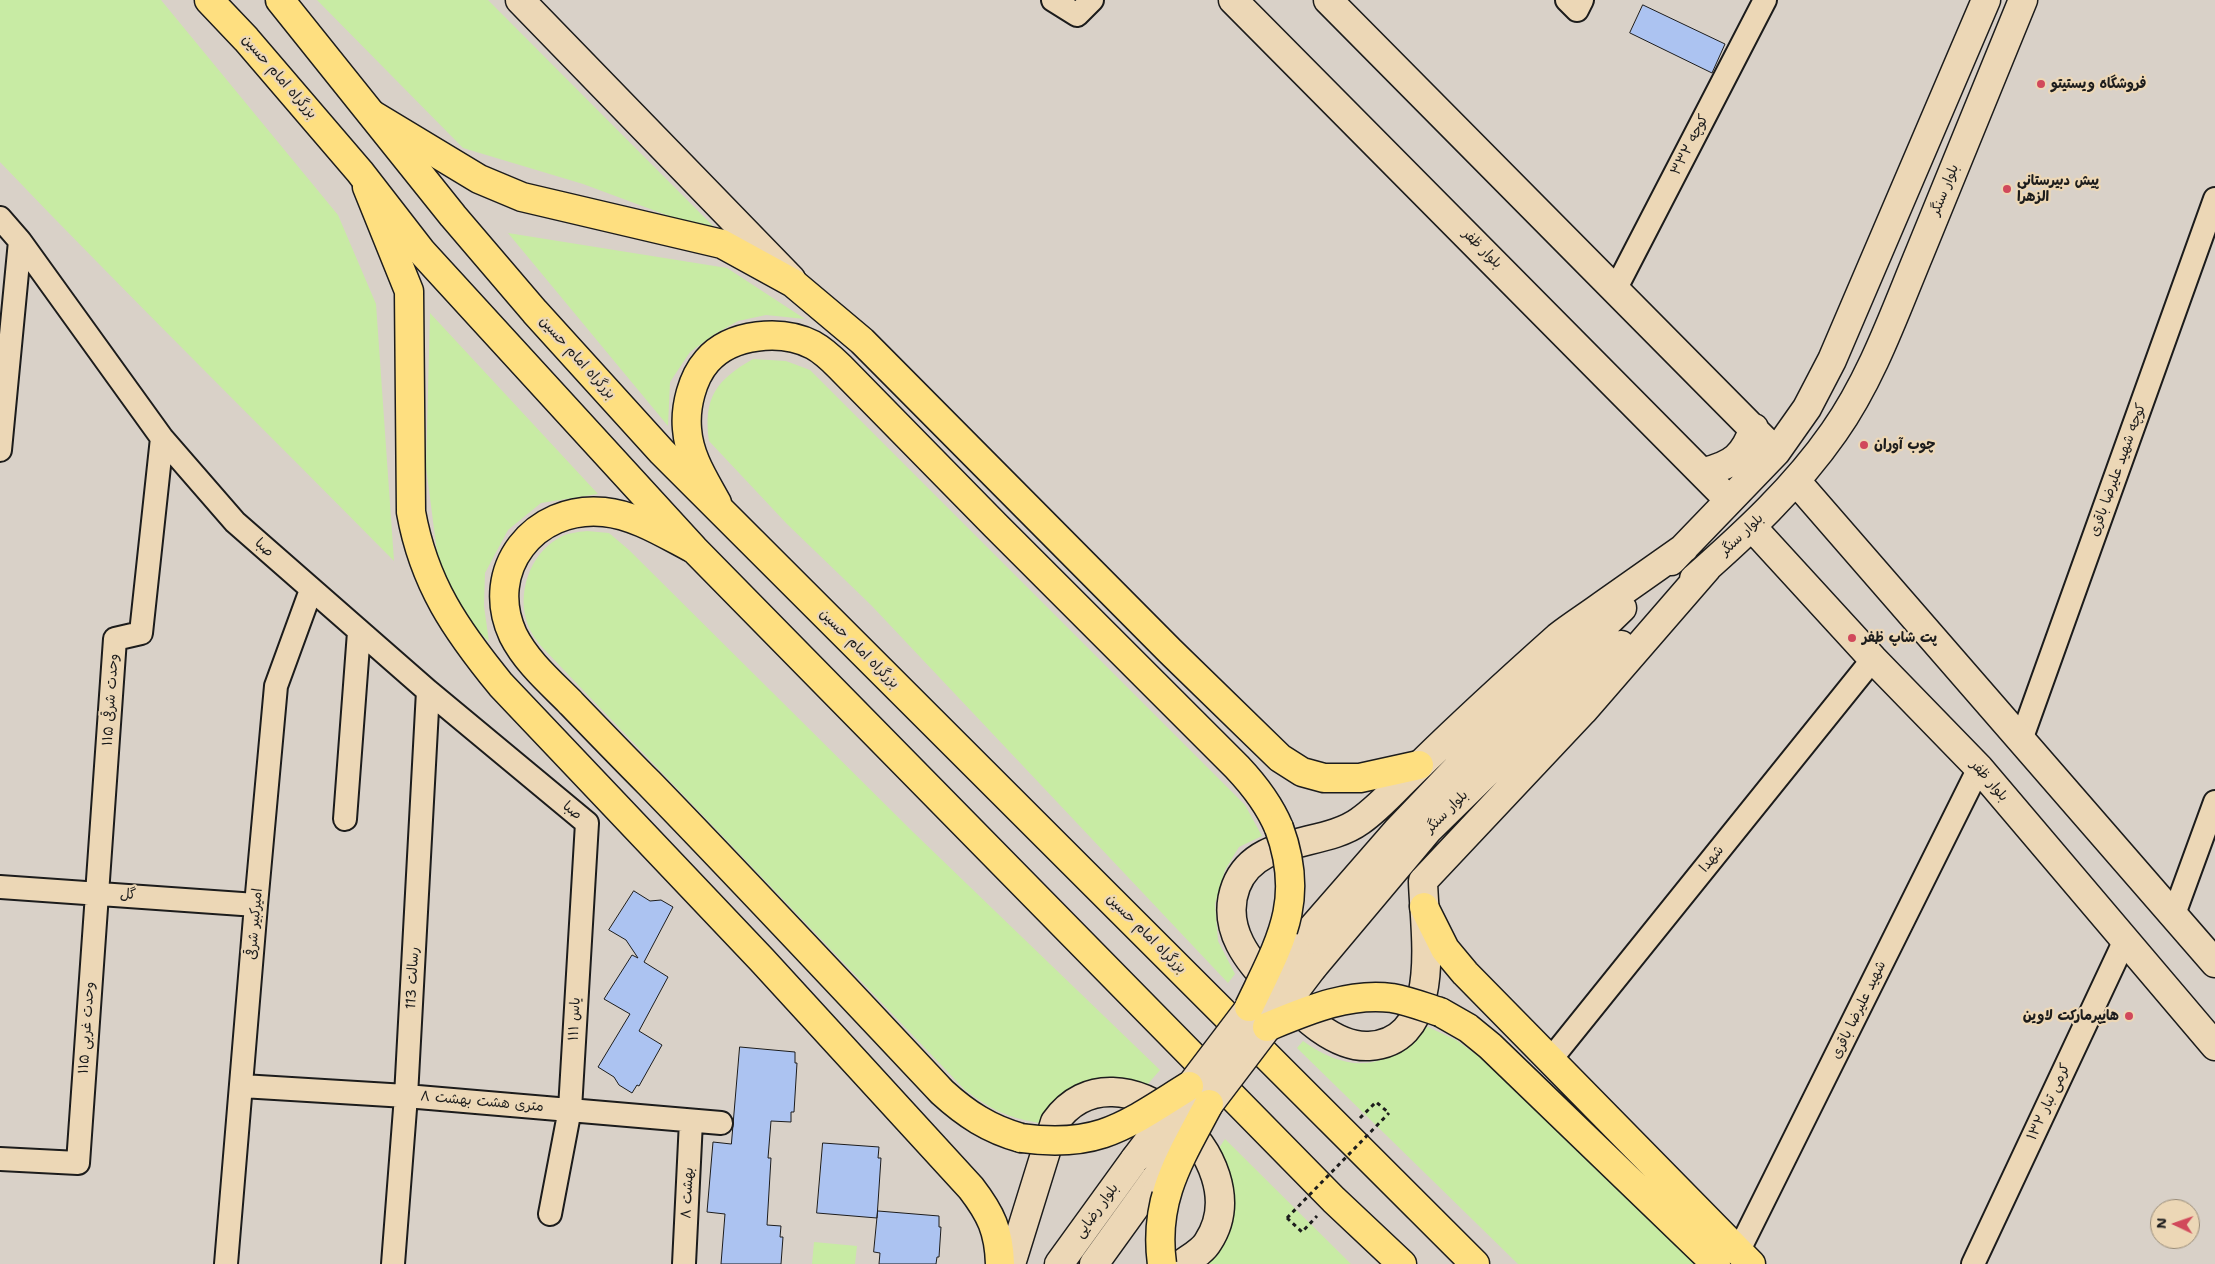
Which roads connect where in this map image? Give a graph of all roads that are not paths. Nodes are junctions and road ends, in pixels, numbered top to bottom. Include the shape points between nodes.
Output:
1 (209, 0) edge
2 (280, 0) edge
3 (520, 0) edge
4 (1053, 0) edge
5 (1092, 0) edge
6 (1233, 0) edge
7 (1328, 0) edge
8 (1765, 0) edge
9 (1986, 0) edge
10 (2023, 0) edge
11 (368, 112) junction
12 (360, 172) junction
13 (2215, 200) edge
14 (0, 218) edge
15 (20, 241) junction
16 (1615, 290) junction
17 (804, 292) junction
18 (1754, 428) junction
19 (162, 438) junction
20 (0, 450) edge
21 (1776, 452) junction
22 (1704, 472) junction
23 (1796, 480) junction
24 (1729, 500) junction
25 (1824, 512) junction
26 (723, 513) junction
27 (1752, 527) junction
28 (1684, 548) junction
29 (694, 549) junction
30 (1775, 552) junction
31 (1707, 568) junction
32 (311, 590) junction
33 (359, 632) junction
34 (1873, 659) junction
35 (428, 691) junction
36 (2021, 740) junction
37 (1419, 765) junction
38 (1979, 768) junction
39 (2215, 802) edge
40 (345, 819) dead end
41 (587, 823) joint
42 (0, 886) edge
43 (96, 893) junction
44 (256, 905) junction
45 (1424, 908) junction
46 (2173, 917) junction
47 (2125, 940) junction
48 (1304, 957) junction
49 (2215, 963) edge
50 (1249, 1007) junction
51 (1268, 1027) junction
52 (2215, 1046) edge
53 (1551, 1059) junction
54 (242, 1086) junction
55 (1189, 1086) junction
56 (406, 1096) junction
57 (1209, 1104) junction
58 (570, 1109) junction
59 (691, 1121) junction
60 (721, 1123) dead end
61 (0, 1159) edge
62 (550, 1214) dead end
63 (1735, 1260) edge
64 (226, 1264) edge
65 (394, 1264) edge
66 (684, 1264) edge
67 (1000, 1264) edge
68 (1011, 1264) edge
69 (1059, 1264) edge
70 (1094, 1264) edge
71 (1162, 1264) edge
72 (1182, 1264) edge
73 (1402, 1264) edge
74 (1475, 1264) edge
75 (1973, 1264) edge

1 - 12 main road, بزرگراه امام حسین
2 - 11 main road, بزرگراه امام حسین
3 - 17 main road
4 - 5 street via 1077,15
6 - 22 main road, بلوار ظفر
7 - 16 main road
8 - 16 street, کوچه ۳۳۲
9 - 21 main road, بلوار سنگر via 1832,360 1807,408
10 - 23 main road, بلوار سنگر via 1866,377 1834,432
11 - 17 main road via 479,179 522,197 722,244
11 - 26 main road, بزرگراه امام حسین via 535,312 662,452
12 - 29 main road, بزرگراه امام حسین via 422,252
12 - 67 main road via 409,291 411,512 419,550 447,613 501,685 762,960 971,1188 995,1226
13 - 36 street, کوچه شهید علیرضا باقری
14 - 15 street, صبا
15 - 19 street, صبا
15 - 20 street
16 - 18 main road
17 - 37 main road via 862,341 1280,758 1302,772 1324,778 1360,778
18 - 21 main road
18 - 22 main road via 1748,445 1736,459 1721,468
19 - 32 street, صبا via 235,522
19 - 43 street, ۱۱۵ وحدت شرقی via 141,633 116,640
21 - 24 main road, بلوار سنگر
22 - 24 main road, بلوار ظفر
23 - 25 main road
23 - 27 main road, بلوار سنگر
24 - 28 main road, بلوار سنگر
25 - 30 main road via 1810,507 1790,512 1776,528
25 - 36 main road
26 - 50 main road, bridge via 691,454 688,404 695,379 707,360 725,347 745,339 764,335 786,336 812,345 840,367 1262,795 1287,848 1292,889 1279,941
26 - 74 main road, بزرگراه امام حسین
27 - 30 main road, بلوار ظفر
27 - 31 main road, بلوار سنگر
28 - 37 main road via 1560,635
28 - 48 main road, بلوار سنگر via 1460,764 1397,831
29 - 55 main road, bridge via 642,523 605,512 562,516 529,535 516,552 508,572 505,596 506,615 513,634 534,666 942,1092 967,1114 1020,1138 1069,1142 1104,1134 1132,1122
29 - 73 main road, بزرگراه امام حسین via 1334,1200
30 - 34 main road, بلوار ظفر
31 - 45 main road via 1583,711 1423,881
31 - 48 main road, بلوار سنگر via 1571,690
32 - 33 street, صبا
32 - 44 street, امیرکبیر شرقی via 276,686
33 - 35 street, صبا
33 - 40 street
34 - 38 main road, بلوار ظفر
34 - 53 street, شهدا
35 - 41 street, صبا
35 - 56 street, رسالت 113
36 - 46 main road
37 - 45 main road via 1374,811 1345,830 1266,852 1237,885 1231,910 1233,930 1246,956 1276,990 1332,1036 1367,1046 1383,1044 1399,1035 1413,1021 1424,988 1427,964
38 - 47 main road, بلوار ظفر
38 - 63 street, شهید علیرضا باقری
39 - 46 street
41 - 58 street, یاس ۱۱۱
42 - 43 street, گل
43 - 44 street, گل
43 - 61 street, ۱۱۵ وحدت غربی via 78,1164
44 - 54 street, امیرکبیر شرقی
45 - 53 main road via 1436,934 1455,960
46 - 49 main road
47 - 52 main road, بلوار ظفر
47 - 75 street, کرمی تبار ۱۳۲
48 - 50 main road, بلوار رضایی, bridge
48 - 51 main road, بلوار رضایی, bridge
50 - 55 main road, بلوار رضایی, bridge
51 - 57 main road, بلوار رضایی, bridge
51 - 63 main road, bridge via 1338,1002 1368,998 1412,1002 1440,1012 1468,1028 1490,1046
53 - 63 main road
54 - 56 street, ۸ متری هشت بهشت
54 - 64 street, امیرکبیر شرقی
55 - 69 main road, بلوار رضایی, bridge
56 - 58 street, ۸ متری هشت بهشت
56 - 65 street, رسالت 113
57 - 70 main road, بلوار رضایی, bridge
57 - 71 main road, bridge via 1168,1183 1161,1217
58 - 59 street, ۸ متری هشت بهشت
58 - 62 street, یاس ۱۱۱
59 - 60 street, ۸ متری هشت بهشت
59 - 66 street, ۸ بهشت
68 - 72 main road via 1055,1122 1062,1111 1083,1096 1108,1091 1134,1096 1163,1110 1198,1142 1211,1164 1219,1188 1218,1220 1207,1244

